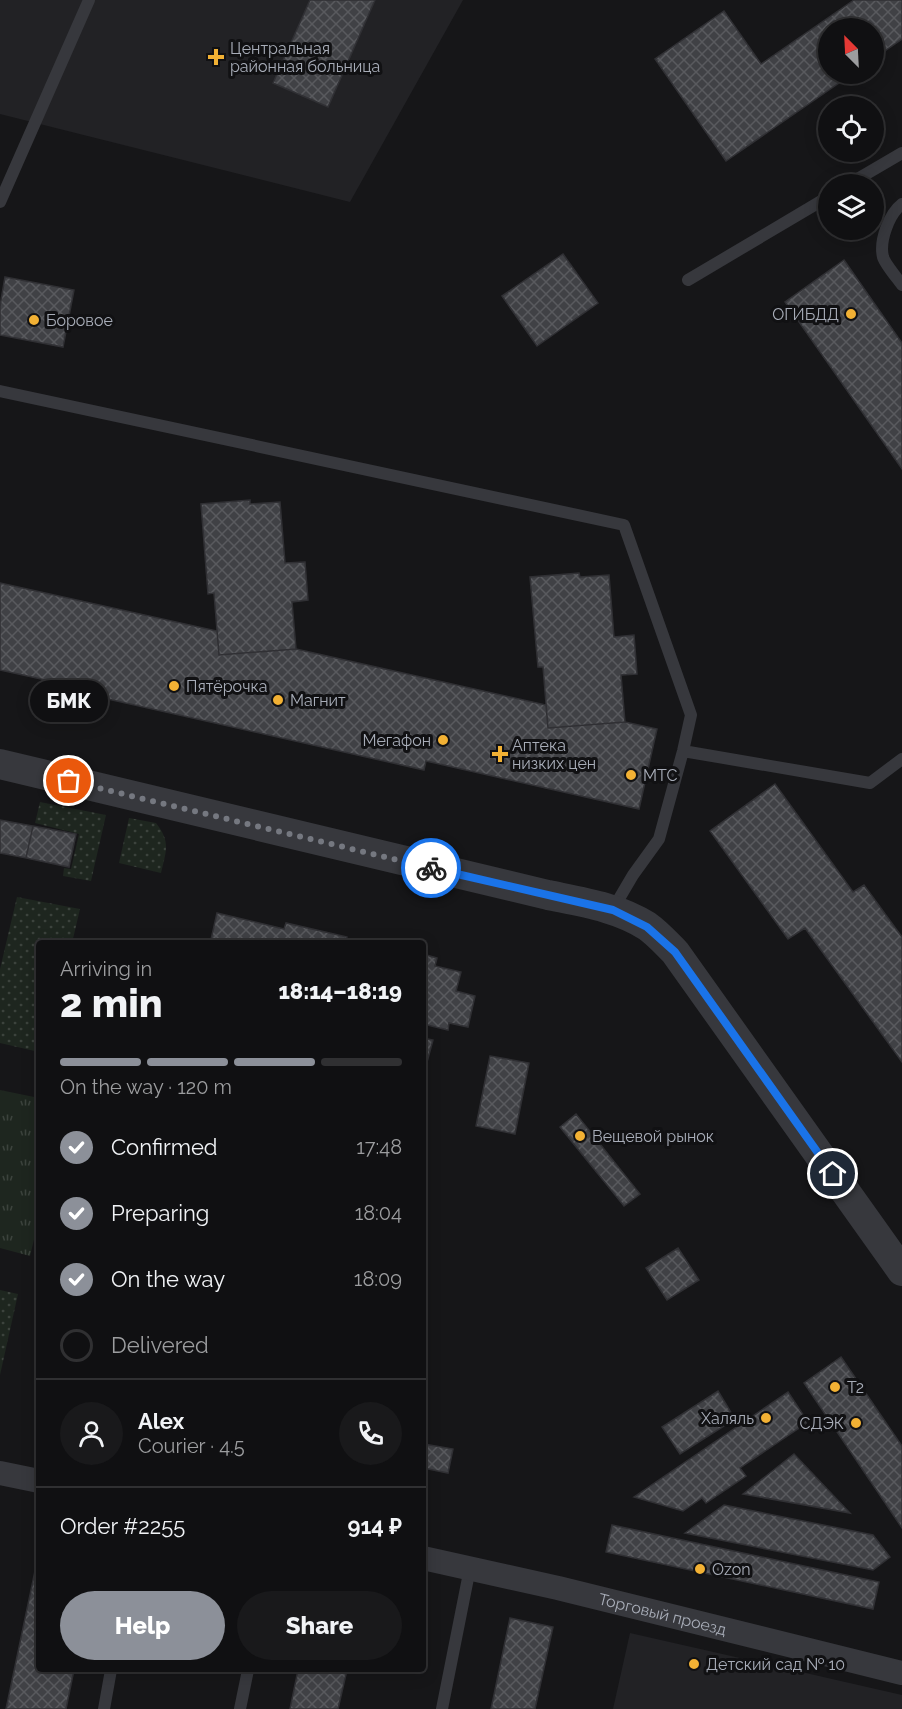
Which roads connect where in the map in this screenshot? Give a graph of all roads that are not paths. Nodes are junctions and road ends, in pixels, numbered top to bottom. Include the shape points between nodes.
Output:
1 (89, 0) edge
2 (902, 153) edge
3 (866, 174) edge
4 (0, 202) edge
5 (818, 203) edge
6 (902, 204) edge
7 (688, 280) dead end
8 (902, 285) edge
9 (0, 391) edge
10 (683, 751) junction
11 (902, 759) edge
12 (0, 765) edge
13 (613, 910) junction
14 (902, 1271) edge
15 (0, 1473) edge
16 (36, 1480) edge
17 (426, 1559) edge
18 (470, 1568) junction
19 (111, 1672) edge
20 (248, 1672) edge
21 (902, 1673) edge
22 (104, 1709) edge
23 (240, 1709) edge
24 (442, 1709) edge

1 - 4 lane
2 - 3 lane
5 - 7 lane
6 - 8 lane via 883,236 883,258
9 - 10 lane via 624,525 691,716
10 - 11 lane via 870,783
10 - 13 lane via 659,839
12 - 13 street
13 - 14 street via 647,927 675,952
15 - 16 street
17 - 18 street, Торговый проезд
18 - 21 street, Торговый проезд
18 - 24 lane
19 - 22 lane
20 - 23 lane

